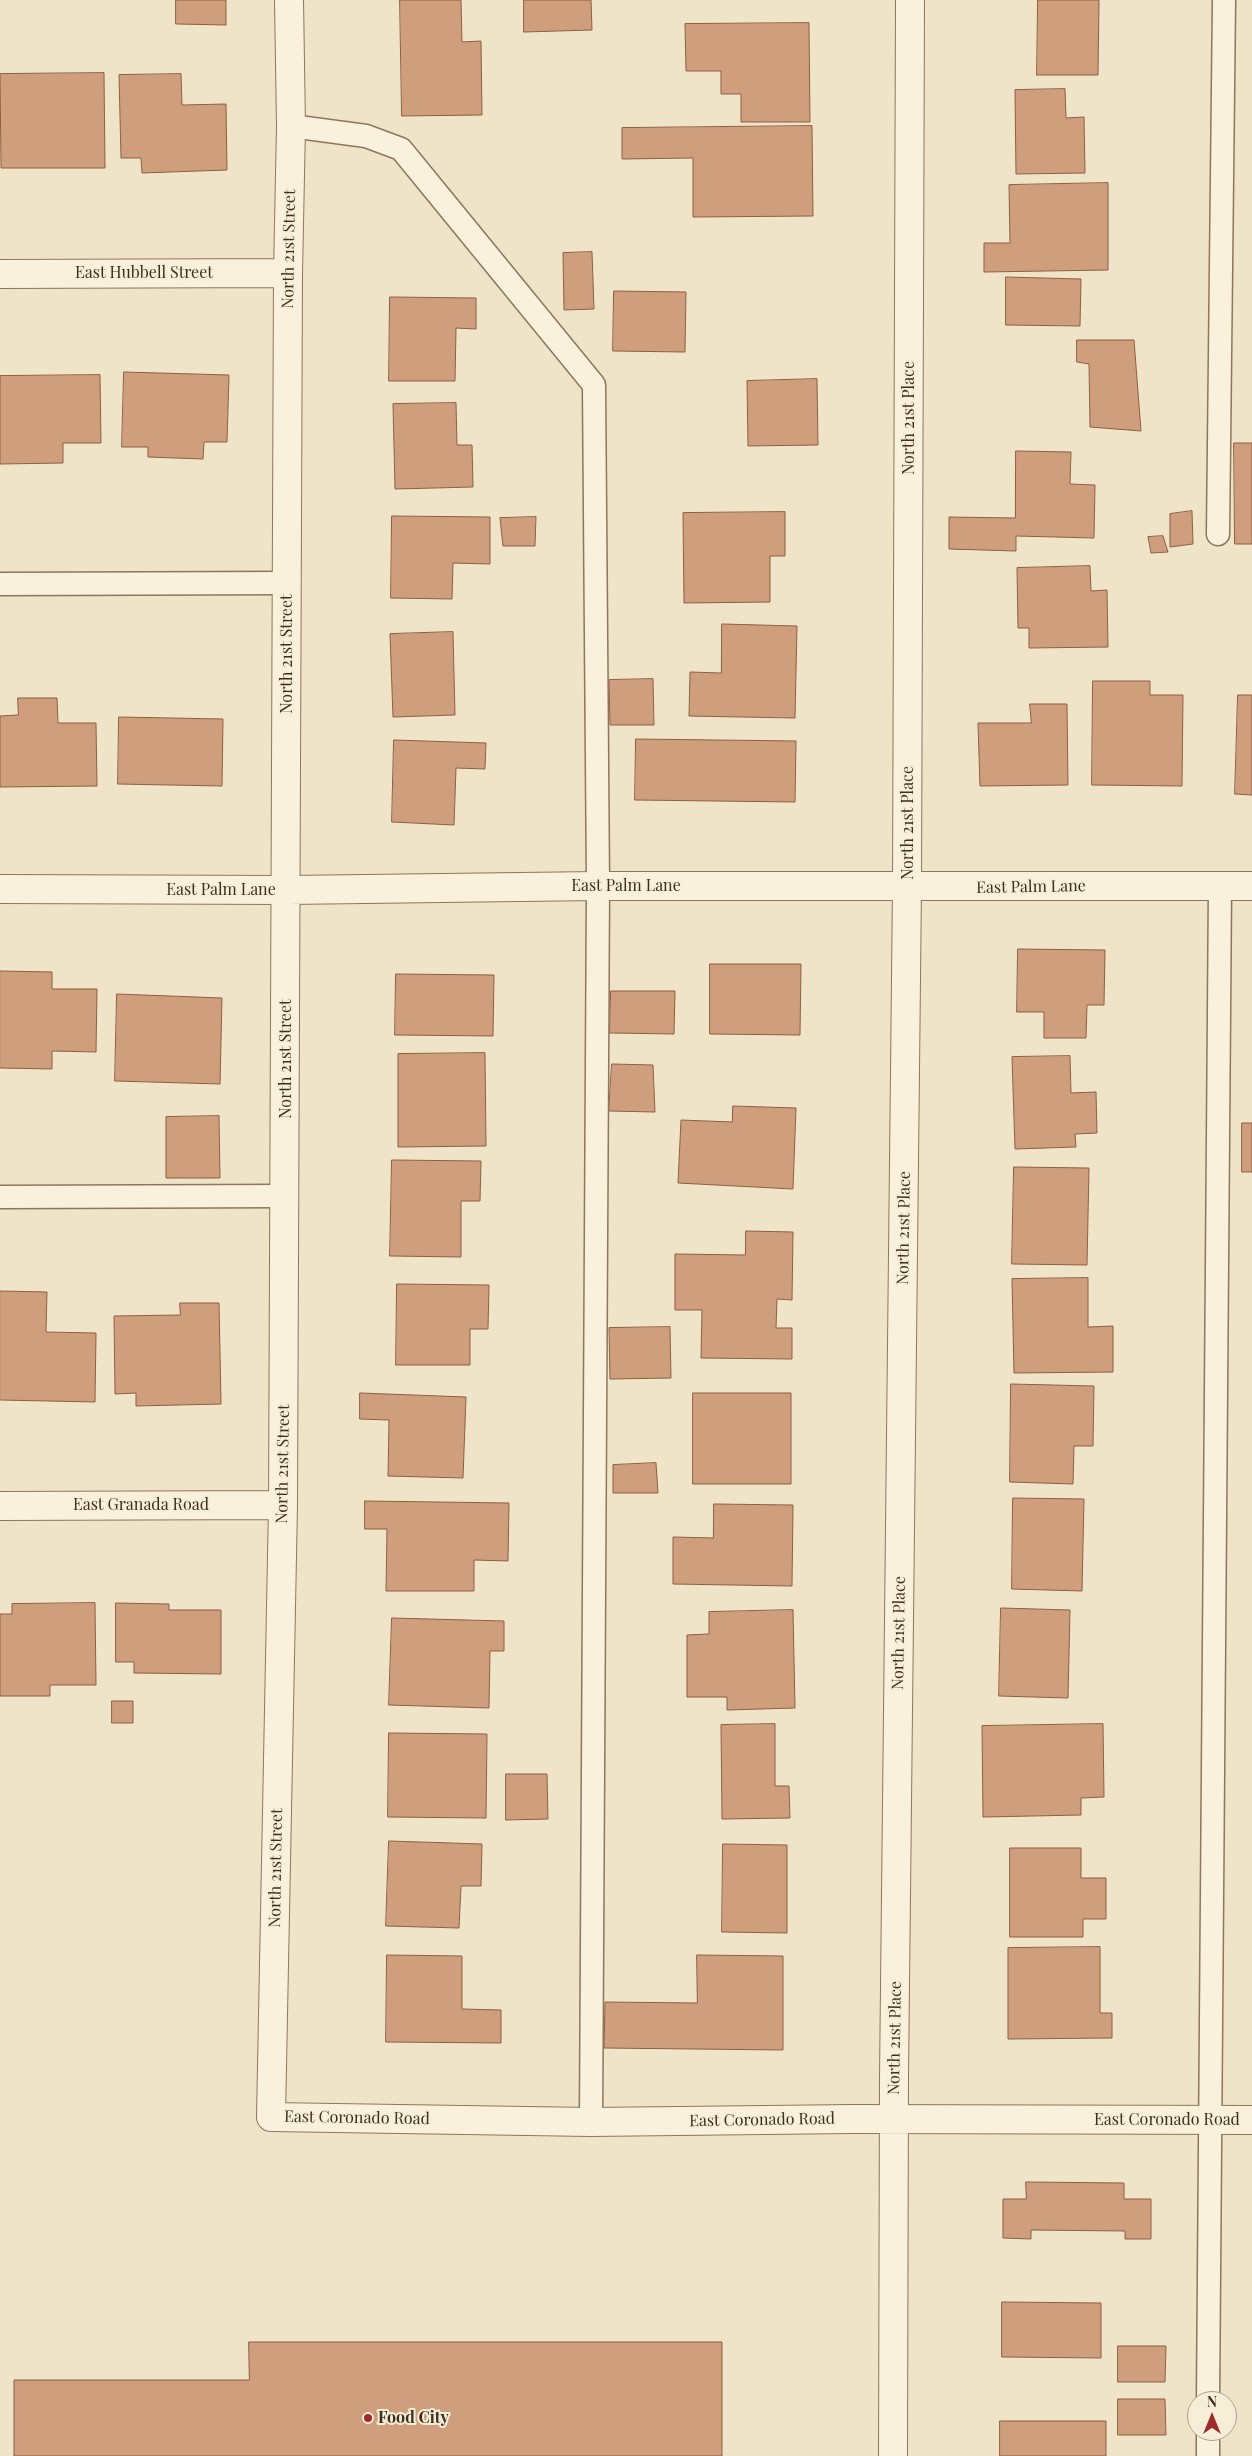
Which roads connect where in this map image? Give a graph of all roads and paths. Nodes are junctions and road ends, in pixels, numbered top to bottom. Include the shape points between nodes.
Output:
1 (289, 0) edge
2 (910, 0) edge
3 (1224, 0) edge
4 (291, 126) junction
5 (288, 273) junction
6 (0, 274) edge
7 (1218, 534) dead end
8 (287, 583) junction
9 (0, 584) edge
10 (598, 886) junction
11 (1220, 886) junction
12 (1252, 886) edge
13 (908, 887) junction
14 (0, 889) edge
15 (287, 890) junction
16 (285, 1196) junction
17 (0, 1197) edge
18 (283, 1505) junction
19 (0, 1506) edge
20 (271, 2117) joint
21 (894, 2119) junction
22 (1210, 2120) junction
23 (1252, 2120) edge
24 (590, 2122) junction
25 (1208, 2391) edge
26 (1208, 2441) edge
27 (893, 2456) edge
28 (1208, 2456) edge

1 - 4 street, North 21st Street
2 - 13 street, North 21st Place
3 - 7 lane
4 - 5 street, North 21st Street
4 - 10 lane via 366,136 401,149 594,385
5 - 6 street, East Hubbell Street
5 - 8 street, North 21st Street
8 - 9 lane
8 - 15 street, North 21st Street
10 - 13 street, East Palm Lane
10 - 15 street, East Palm Lane
10 - 24 lane
11 - 12 street, East Palm Lane
11 - 13 street, East Palm Lane
11 - 22 lane
13 - 21 street, North 21st Place
14 - 15 street, East Palm Lane
15 - 16 street, North 21st Street
16 - 17 lane
16 - 18 street, North 21st Street
18 - 19 street, East Granada Road
18 - 20 street, North 21st Street
20 - 24 street, East Coronado Road
21 - 22 street, East Coronado Road
21 - 24 street, East Coronado Road
21 - 27 street, North 21st Place
22 - 23 street, East Coronado Road
22 - 25 lane
26 - 28 lane

